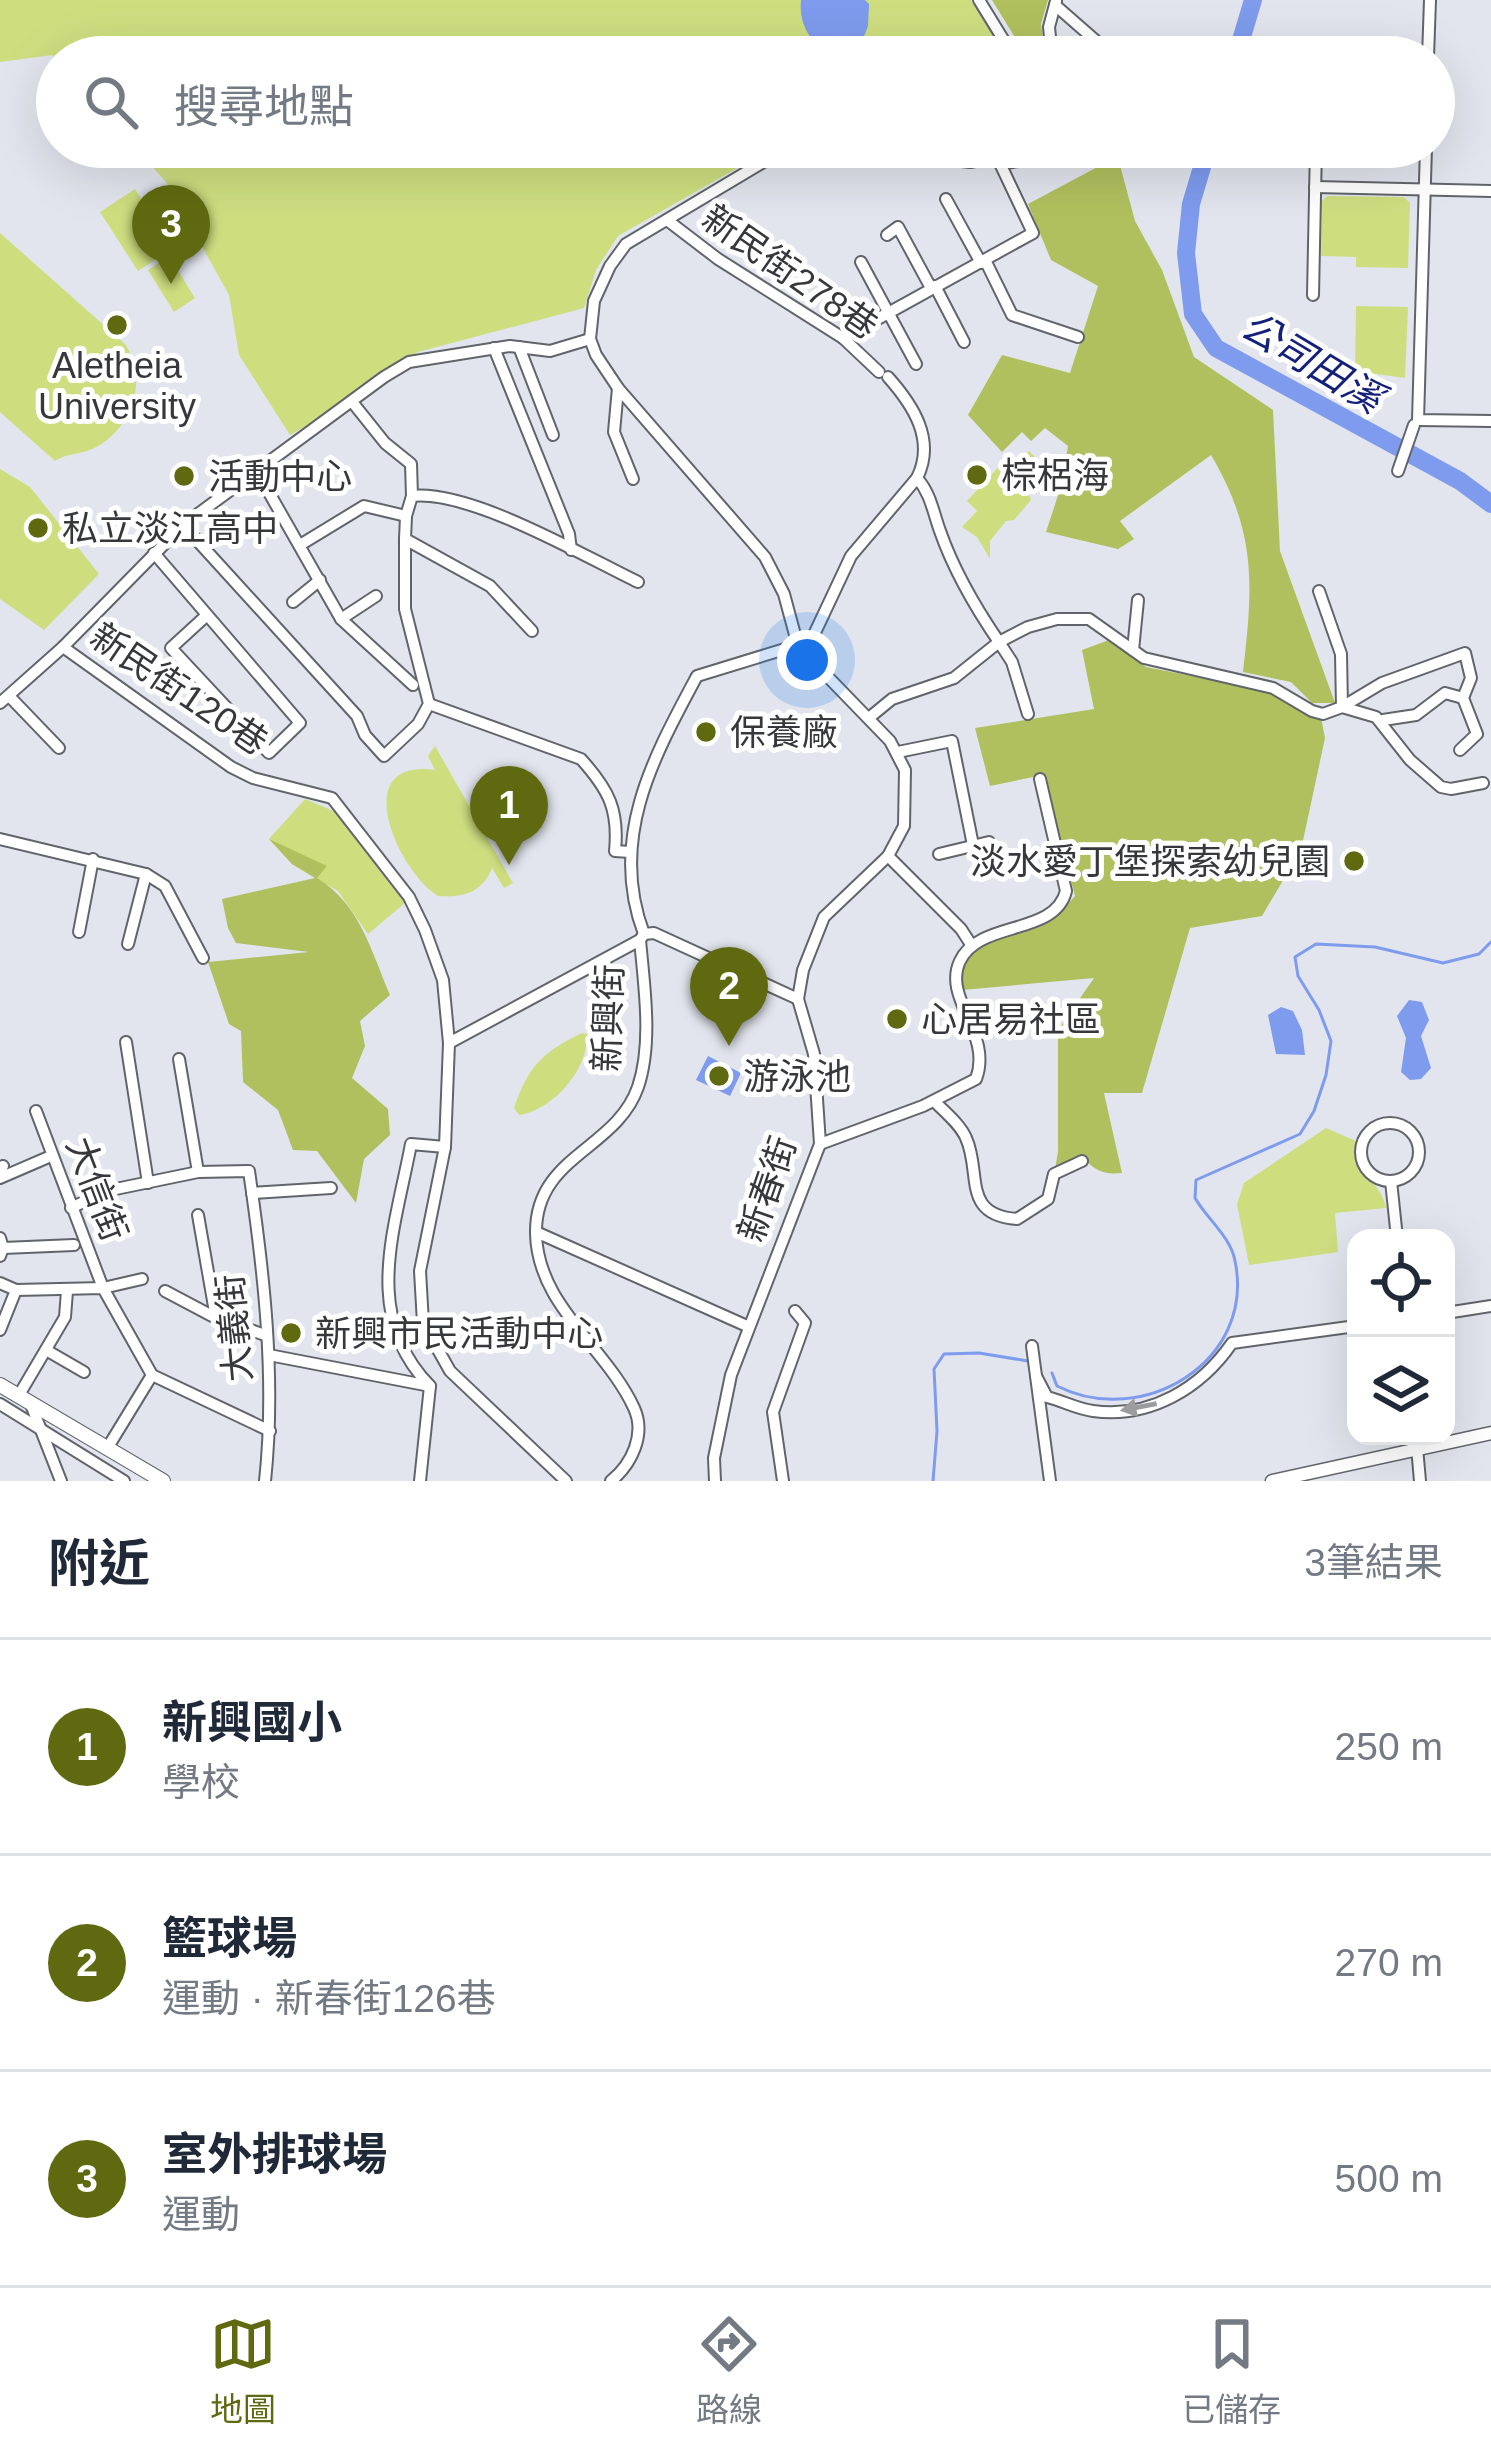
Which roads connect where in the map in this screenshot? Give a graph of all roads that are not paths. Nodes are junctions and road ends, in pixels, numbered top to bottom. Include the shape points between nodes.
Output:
1 (979, 0) edge
2 (1430, 0) edge
3 (1056, 3) edge
4 (1001, 36) edge
5 (1050, 36) edge
6 (1091, 36) edge
7 (1429, 36) edge
8 (752, 168) edge
9 (1002, 168) edge
10 (1315, 168) edge
11 (1426, 168) edge
12 (1315, 187) junction
13 (1425, 189) junction
14 (1491, 191) edge
15 (946, 199) dead end
16 (667, 220) junction
17 (887, 235) dead end
18 (861, 262) dead end
19 (983, 262) junction
20 (933, 287) junction
21 (1312, 295) dead end
22 (888, 311) junction
23 (1078, 337) dead end
24 (843, 338) junction
25 (590, 339) junction
26 (964, 341) dead end
27 (519, 347) junction
28 (494, 348) junction
29 (916, 364) dead end
30 (618, 388) junction
31 (353, 403) junction
32 (1491, 421) edge
33 (1416, 422) junction
34 (553, 435) dead end
35 (255, 468) junction
36 (1398, 471) dead end
37 (917, 478) junction
38 (633, 479) dead end
39 (412, 496) junction
40 (406, 516) junction
41 (183, 525) junction
42 (405, 539) junction
43 (300, 545) junction
44 (571, 550) junction
45 (154, 553) junction
46 (320, 580) junction
47 (638, 582) dead end
48 (1318, 591) dead end
49 (376, 596) dead end
50 (1138, 600) dead end
51 (293, 602) dead end
52 (207, 615) junction
53 (341, 619) junction
54 (532, 632) dead end
55 (999, 641) junction
56 (798, 646) junction
57 (63, 647) junction
58 (1133, 650) junction
59 (413, 685) dead end
60 (1463, 698) junction
61 (5, 700) edge
62 (429, 704) junction
63 (1342, 707) junction
64 (1028, 714) dead end
65 (870, 717) junction
66 (1382, 720) junction
67 (59, 748) dead end
68 (1460, 751) dead end
69 (898, 752) junction
70 (1040, 779) dead end
71 (1483, 783) dead end
72 (0, 839) edge
73 (989, 842) dead end
74 (973, 845) junction
75 (630, 852) junction
76 (939, 854) dead end
77 (888, 856) junction
78 (93, 859) junction
79 (146, 874) junction
80 (79, 932) dead end
81 (642, 937) junction
82 (128, 944) dead end
83 (972, 946) junction
84 (203, 958) dead end
85 (798, 999) junction
86 (126, 1042) dead end
87 (448, 1043) junction
88 (179, 1059) dead end
89 (934, 1101) junction
90 (36, 1111) dead end
91 (820, 1144) junction
92 (445, 1147) junction
93 (51, 1156) junction
94 (1082, 1161) dead end
95 (1, 1171) edge
96 (198, 1172) junction
97 (1391, 1181) junction
98 (148, 1183) junction
99 (331, 1188) dead end
100 (252, 1193) junction
101 (71, 1208) junction
102 (198, 1215) dead end
103 (1396, 1229) edge
104 (536, 1232) junction
105 (74, 1245) dead end
106 (1, 1247) edge
107 (142, 1279) dead end
108 (0, 1282) edge
109 (104, 1288) junction
110 (16, 1290) junction
111 (67, 1291) junction
112 (165, 1291) dead end
113 (1491, 1306) edge
114 (795, 1311) dead end
115 (1455, 1312) edge
116 (215, 1318) junction
117 (747, 1327) junction
118 (1347, 1327) edge
119 (0, 1330) edge
120 (266, 1335) junction
121 (1032, 1346) dead end
122 (46, 1350) junction
123 (269, 1355) junction
124 (84, 1372) dead end
125 (152, 1375) junction
126 (1036, 1376) junction
127 (0, 1385) edge
128 (430, 1386) junction
129 (24, 1399) junction
130 (0, 1404) edge
131 (41, 1431) junction
132 (270, 1431) junction
133 (1491, 1433) edge
134 (1455, 1438) edge
135 (1408, 1445) edge
136 (1416, 1445) edge
137 (108, 1447) junction
138 (61, 1481) edge
139 (124, 1481) edge
140 (163, 1481) edge
141 (265, 1481) edge
142 (419, 1481) edge
143 (566, 1481) edge
144 (611, 1481) edge
145 (715, 1481) edge
146 (783, 1481) edge
147 (1051, 1481) edge
148 (1272, 1481) edge
149 (1420, 1481) edge

1 - 4 street
2 - 7 street
3 - 5 street
3 - 6 street
8 - 16 street
9 - 19 street via 1033,232
10 - 12 street
11 - 13 street
12 - 13 street
12 - 21 street
13 - 14 street
13 - 33 street
15 - 19 street
16 - 24 street, 新民街278巷
16 - 25 street via 626,244 610,266
17 - 20 street via 898,227
18 - 22 street
19 - 20 street
19 - 23 street via 1012,315
20 - 22 street
20 - 26 street
22 - 24 street
22 - 29 street
24 - 37 street, 新民街278巷 via 918,415 925,452
25 - 27 street via 550,351
25 - 30 street
27 - 28 street
27 - 34 street
28 - 31 street via 409,362
28 - 44 street
30 - 38 street via 614,432
30 - 56 street via 766,557
31 - 35 street
31 - 39 street via 411,464
32 - 33 street
33 - 36 street
35 - 41 street
35 - 43 street
37 - 55 street via 972,603
37 - 56 street via 851,556 811,640
39 - 40 street
39 - 44 street via 437,494
40 - 42 street
40 - 43 street via 364,506
41 - 45 street
41 - 62 street via 384,756
42 - 54 street via 490,586
42 - 62 street via 405,609
43 - 46 street
44 - 47 street
45 - 52 street
45 - 57 street
46 - 51 street
46 - 53 street
48 - 63 street via 1341,654
49 - 53 street
50 - 58 street
52 - 52 street via 171,648 269,753 300,723
53 - 59 street
55 - 58 street via 1077,616
55 - 64 street
55 - 65 street via 954,678 892,699
56 - 65 street
56 - 75 street, 新興街 via 698,676 640,794
57 - 61 street
57 - 87 street, 新民街120巷 via 231,767 332,798 409,897 443,980
58 - 63 street via 1273,688 1312,711
60 - 63 street via 1471,678 1465,652
60 - 66 street via 1445,693 1416,716
60 - 68 street via 1478,734
61 - 67 street
62 - 75 street via 581,760 618,818 616,851
63 - 66 street
65 - 69 street
66 - 71 street via 1441,787
69 - 74 street via 952,741
69 - 77 street via 906,811
70 - 83 street via 1064,903
72 - 78 street
73 - 74 street
74 - 76 street
75 - 81 street, 新興街
77 - 83 street
77 - 85 street via 824,917
78 - 79 street
78 - 80 street
79 - 82 street
79 - 84 street via 165,886
81 - 85 street via 655,933
81 - 87 street
81 - 104 street, 新興街 via 638,1087 610,1128 550,1179
83 - 89 street via 956,979 979,1039 979,1072
85 - 91 street, 新春街 via 814,1054
86 - 98 street
87 - 92 street
88 - 96 street
89 - 91 street
89 - 94 street via 964,1132 974,1193 993,1214 1017,1219 1048,1198 1054,1174
90 - 93 street, 大信街
91 - 117 street, 新春街
92 - 128 street via 411,1144 385,1281 396,1335
92 - 143 street via 420,1271 423,1322 450,1371
93 - 95 street
93 - 101 street, 大信街
96 - 98 street
96 - 100 street, 大義街 via 249,1171
97 - 97 street via 1416,1165 1418,1146 1408,1129 1389,1123 1366,1135 1361,1153 1374,1176
97 - 103 street
98 - 101 street
99 - 100 street
100 - 120 street, 大義街
101 - 109 street, 大信街
102 - 116 street
104 - 117 street
104 - 144 street via 557,1300 635,1409 637,1445
105 - 106 street
107 - 109 street, 大信街
108 - 110 street, 大信街
109 - 111 street, 大信街
109 - 125 street
110 - 111 street, 大信街
110 - 119 street
111 - 122 street via 65,1317
112 - 116 street
113 - 115 street
114 - 146 street via 805,1323 773,1412
116 - 120 street
117 - 145 street, 新春街 via 720,1426
118 -> 126 street via 1232,1342 1204,1376 1145,1408 1083,1410 1047,1397
120 - 123 street, 大義街
121 - 126 street
122 - 124 street
122 - 129 street
123 - 128 street
123 - 132 street, 大義街
125 - 132 street
125 - 137 street
126 - 147 street
127 - 129 main road
128 - 142 street
129 - 131 street
129 - 137 main road
130 - 131 street
131 - 138 street
131 - 139 street
132 - 141 street, 大義街
133 - 134 street
135 - 148 street
136 - 149 street
137 - 140 main road

